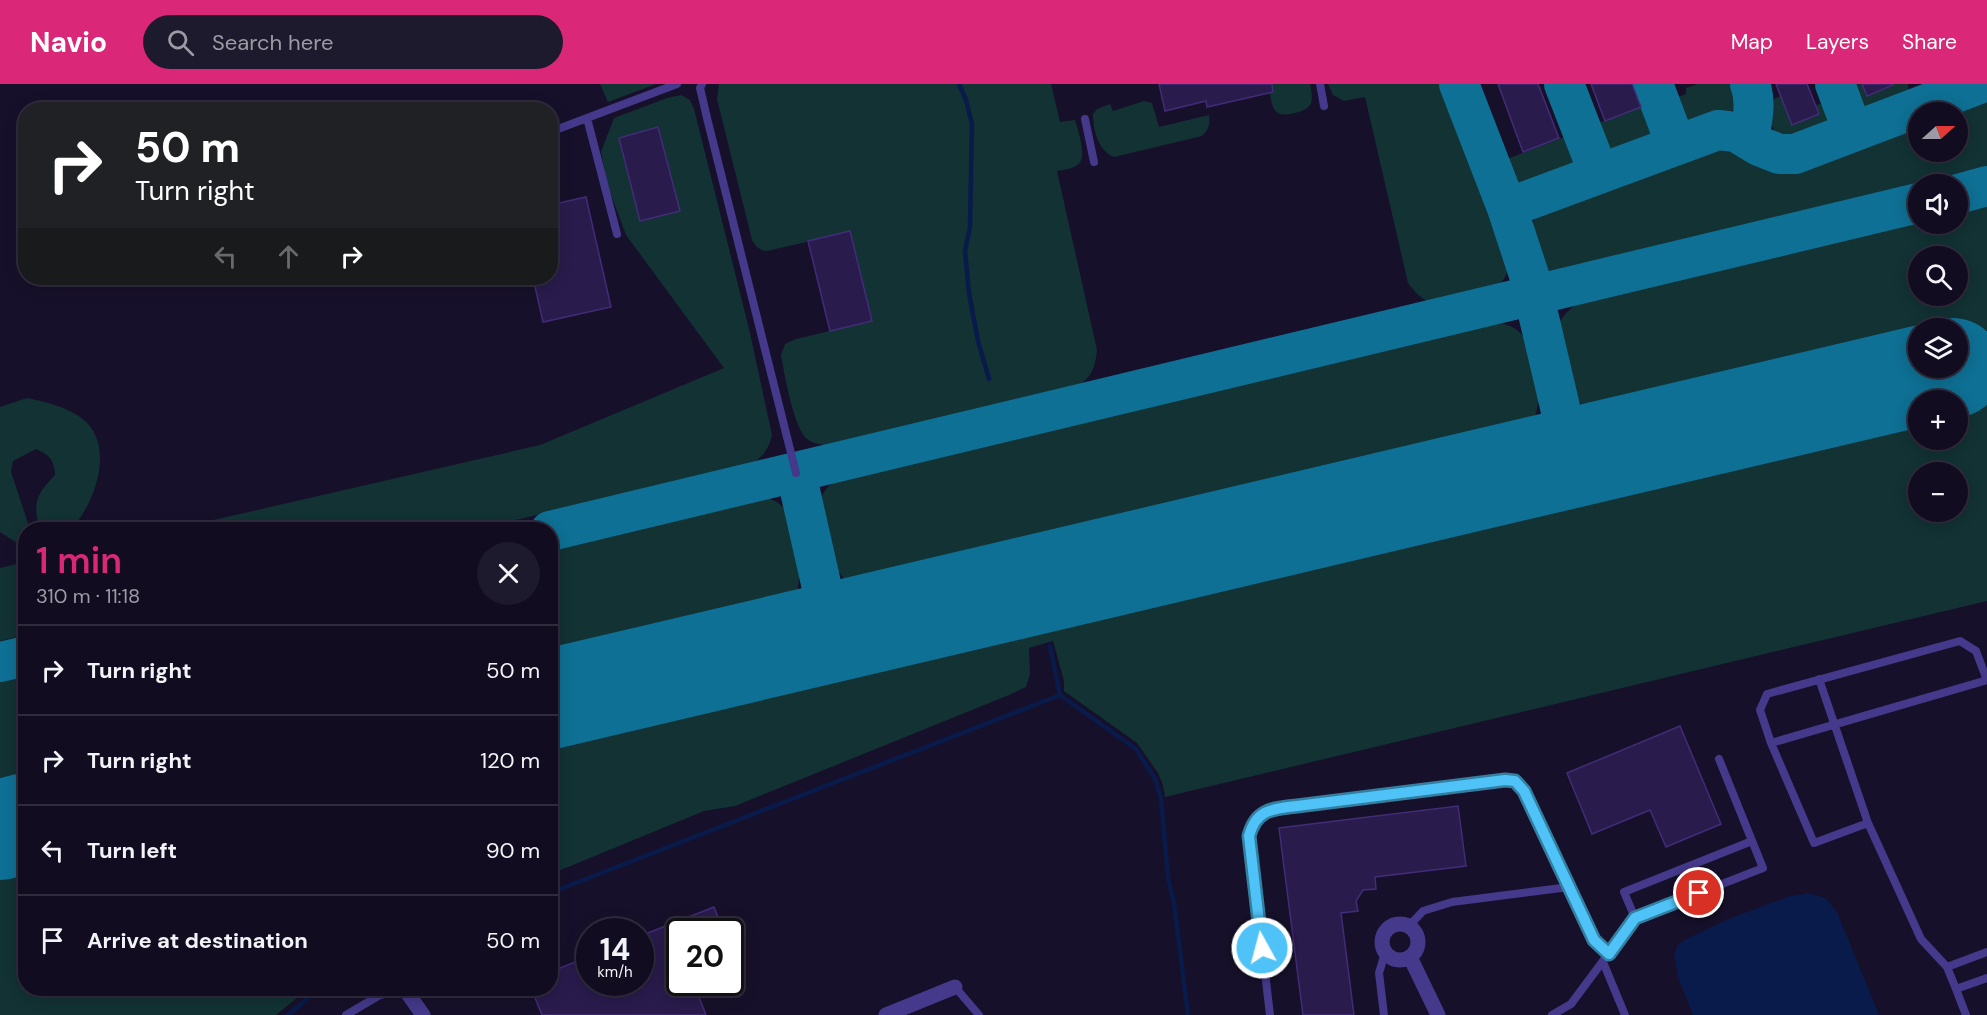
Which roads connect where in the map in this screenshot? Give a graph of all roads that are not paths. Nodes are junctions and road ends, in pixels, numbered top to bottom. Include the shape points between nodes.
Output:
1 (677, 84) edge
2 (702, 84) edge
3 (1320, 84) edge
4 (1324, 106) dead end
5 (587, 118) junction
6 (1085, 119) dead end
7 (558, 129) edge
8 (1094, 162) dead end
9 (617, 234) dead end
10 (796, 473) dead end
11 (1819, 679) junction
12 (1987, 680) edge
13 (1834, 725) junction
14 (1771, 743) junction
15 (1719, 759) dead end
16 (1868, 823) junction
17 (1752, 841) junction
18 (1569, 887) junction
19 (1635, 918) junction
20 (1409, 926) junction
21 (1987, 952) edge
22 (1385, 953) junction
23 (1609, 954) junction
24 (1410, 957) junction
25 (1603, 962) junction
26 (1947, 967) junction
27 (1987, 978) edge
28 (955, 987) joint
29 (1956, 989) junction
30 (378, 996) edge
31 (410, 996) edge
32 (346, 1015) edge
33 (423, 1015) edge
34 (886, 1015) edge
35 (979, 1015) edge
36 (1270, 1015) edge
37 (1384, 1015) edge
38 (1438, 1015) edge
39 (1552, 1015) edge
40 (1625, 1015) edge
41 (1966, 1015) edge

1 - 5 lane
2 - 10 lane via 704,108
3 - 4 lane
5 - 7 lane
5 - 9 lane
6 - 8 lane
11 - 12 lane via 1960,641 1976,651
11 - 13 lane
11 - 14 lane via 1767,694 1760,710
12 - 13 lane
13 - 14 lane
13 - 16 lane
14 - 16 lane via 1814,843
15 - 17 lane
16 - 26 lane via 1921,939
17 - 19 lane via 1624,892
17 - 19 lane via 1763,868
18 - 20 lane via 1452,902 1424,911
18 - 23 lane via 1594,940
18 - 36 lane via 1524,791 1515,781 1308,804 1262,813 1249,836
19 - 23 lane
20 - 22 street via 1400,923 1386,930 1381,942
20 - 24 street via 1417,933 1419,943
21 - 26 lane
22 - 24 street via 1396,961
22 - 37 lane via 1379,973
23 - 25 lane
24 - 38 street
25 - 39 lane via 1571,1004
25 - 40 lane
26 - 29 lane
27 - 29 lane
28 - 34 street
28 - 35 lane
29 - 41 lane
30 - 32 lane
31 - 33 street

